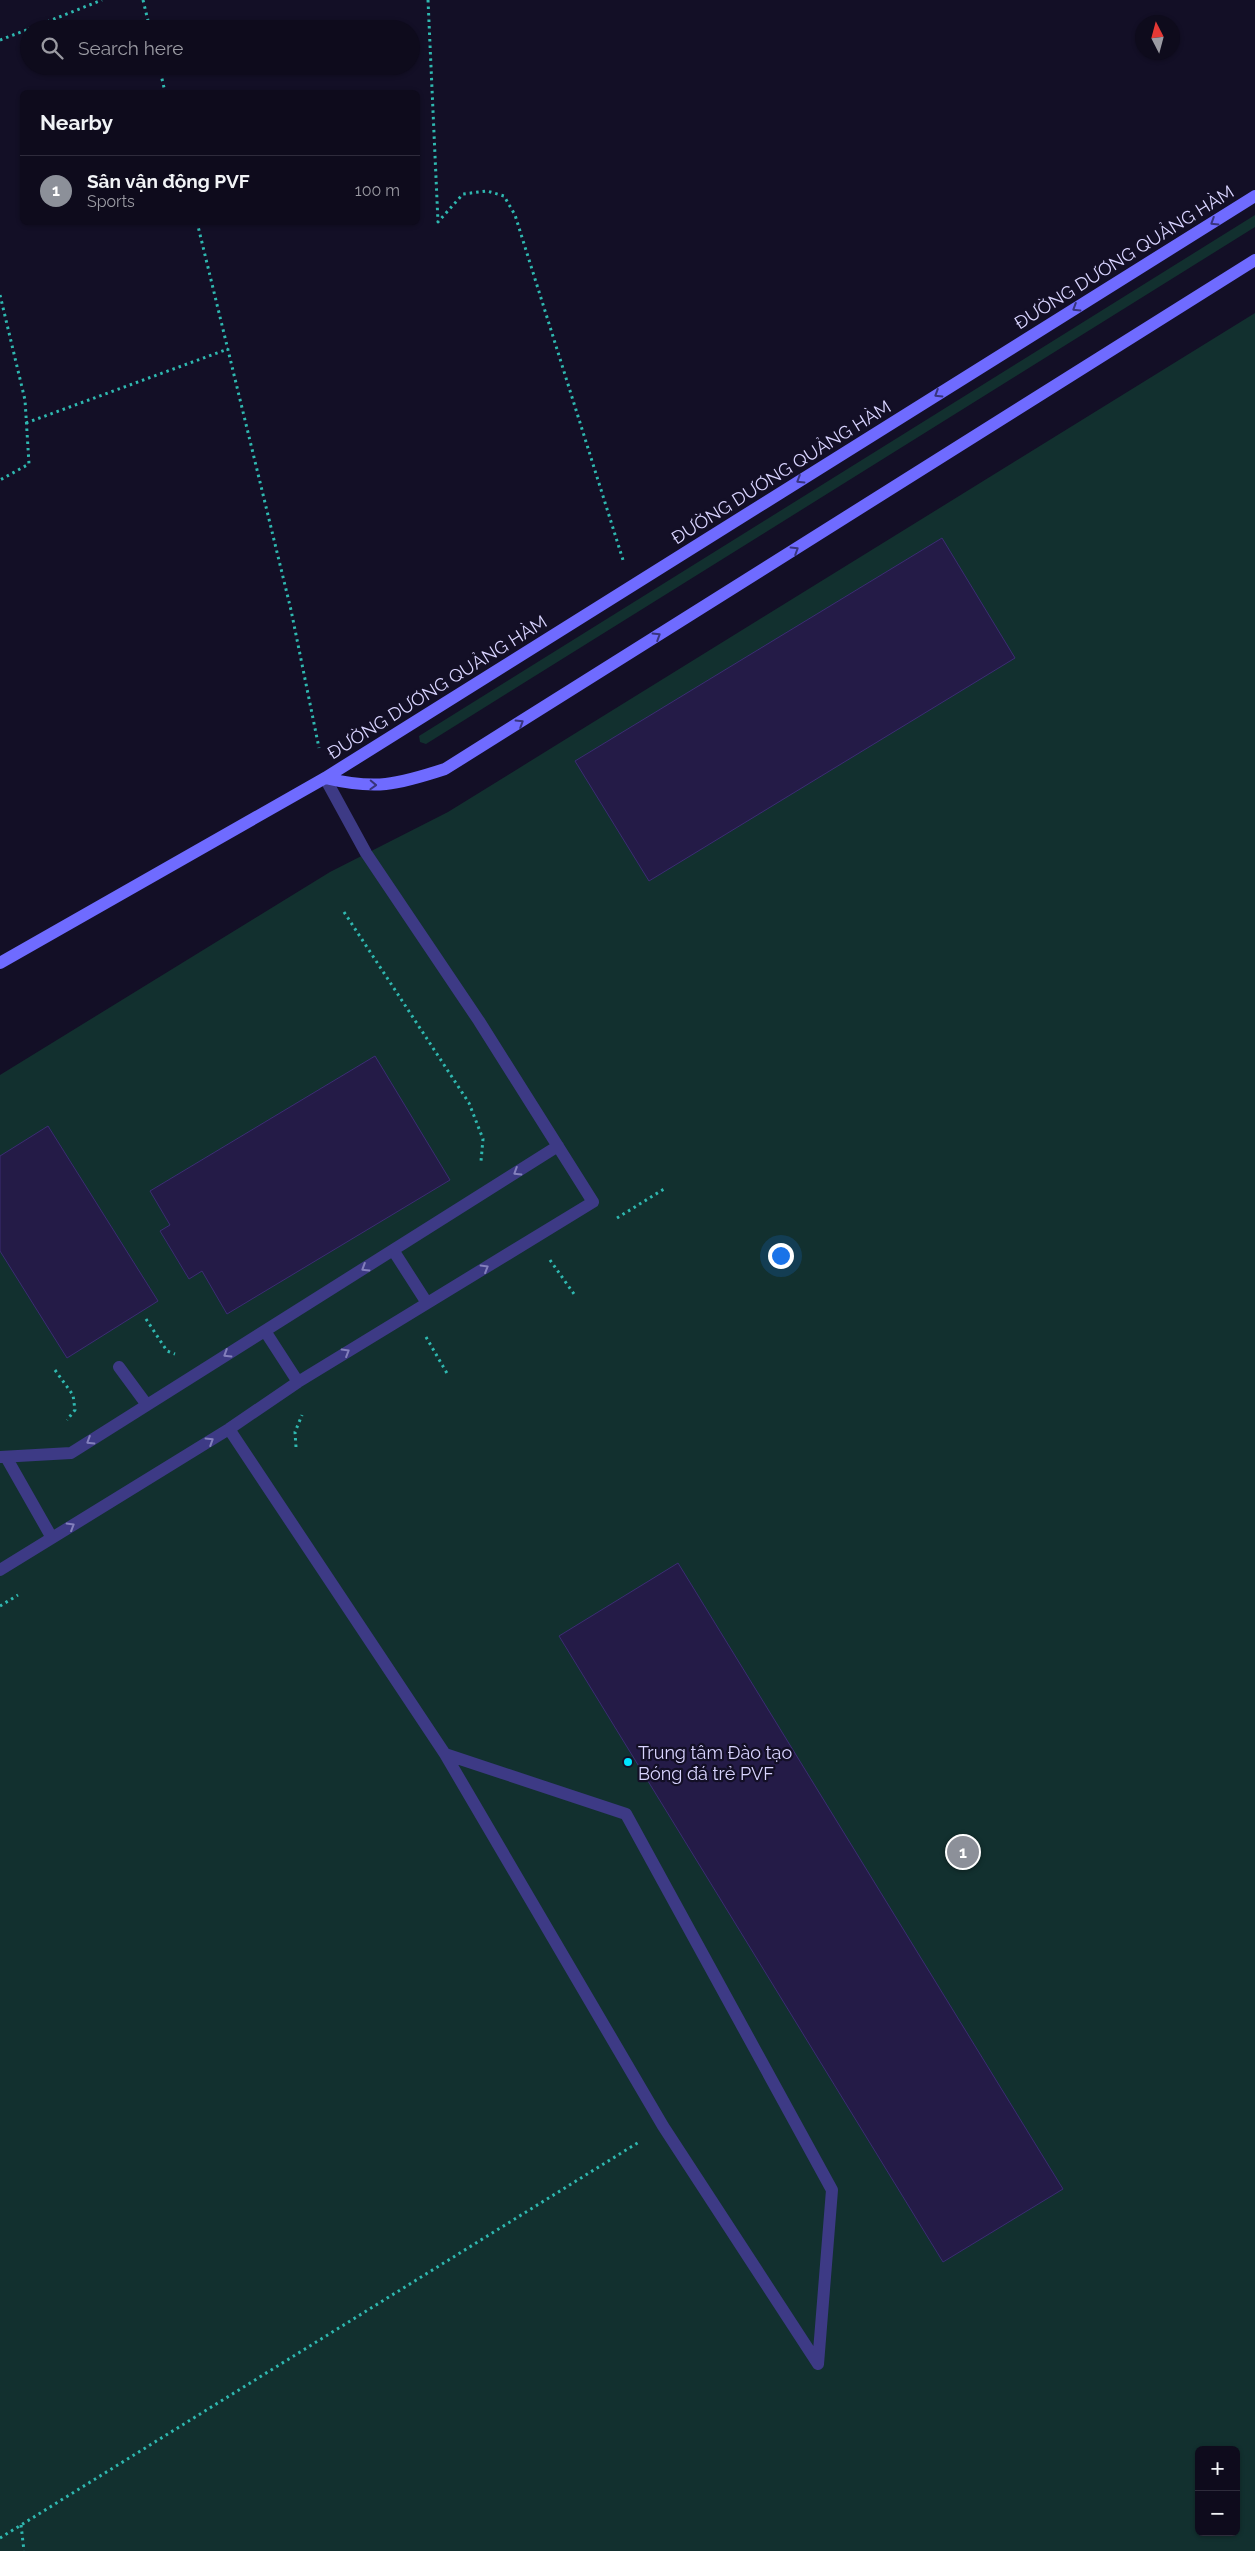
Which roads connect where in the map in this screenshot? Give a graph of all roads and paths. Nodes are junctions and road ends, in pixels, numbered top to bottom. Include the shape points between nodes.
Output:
1 (102, 0) edge
2 (143, 0) edge
3 (428, 0) edge
4 (52, 20) edge
5 (148, 20) edge
6 (20, 32) edge
7 (0, 40) edge
8 (161, 75) edge
9 (165, 90) edge
10 (1255, 196) edge
11 (198, 225) edge
12 (1255, 260) edge
13 (0, 295) edge
14 (228, 349) junction
15 (26, 423) junction
16 (0, 480) edge
17 (631, 586) junction
18 (325, 778) junction
19 (344, 912) dead end
20 (0, 963) edge
21 (558, 1146) junction
22 (475, 1167) dead end
23 (535, 1237) junction
24 (393, 1250) junction
25 (574, 1294) dead end
26 (427, 1303) junction
27 (412, 1312) junction
28 (146, 1319) dead end
29 (265, 1331) junction
30 (178, 1355) dead end
31 (119, 1367) dead end
32 (55, 1370) dead end
33 (448, 1375) dead end
34 (298, 1382) junction
35 (147, 1405) junction
36 (60, 1425) dead end
37 (228, 1429) junction
38 (3, 1457) edge
39 (52, 1538) junction
40 (0, 1570) edge
41 (445, 1754) junction
42 (663, 2126) junction
43 (21, 2524) junction
44 (0, 2538) edge
45 (24, 2551) edge

1 - 4 path
2 - 5 path
3 - 17 path via 438,222 464,194 487,191 504,196 515,215
6 - 7 path
8 - 9 path
10 -> 17 main road, ĐƯỜNG DƯƠNG QUẢNG HÀM
11 - 14 path
18 -> 12 main road, ĐƯỜNG DƯƠNG QUẢNG HÀM via 380,786 445,769
13 - 15 path via 25,400
14 - 15 path
14 - 18 path via 291,610
15 - 16 path via 29,464
17 - 18 main road, ĐƯỜNG DƯƠNG QUẢNG HÀM
18 - 20 main road, ĐƯỜNG DƯƠNG QUẢNG HÀM
18 - 21 lane via 366,853
19 - 22 path via 469,1103 483,1139 481,1161
21 - 23 lane via 593,1202
21 -> 24 lane
23 - 25 path
26 -> 23 lane
24 - 26 lane
24 -> 29 lane
26 - 27 lane
27 - 33 path
34 -> 27 lane
28 - 30 path via 167,1351
29 - 34 lane
29 -> 35 lane
31 - 35 lane
32 - 36 path via 73,1395 75,1410
34 - 37 lane
35 -> 38 lane via 71,1452
39 -> 37 lane
37 - 41 lane
38 - 39 lane
39 - 40 lane
41 - 42 lane
41 - 42 lane via 626,1814 832,2190 818,2364
42 - 43 path
43 - 44 path
43 - 45 path

